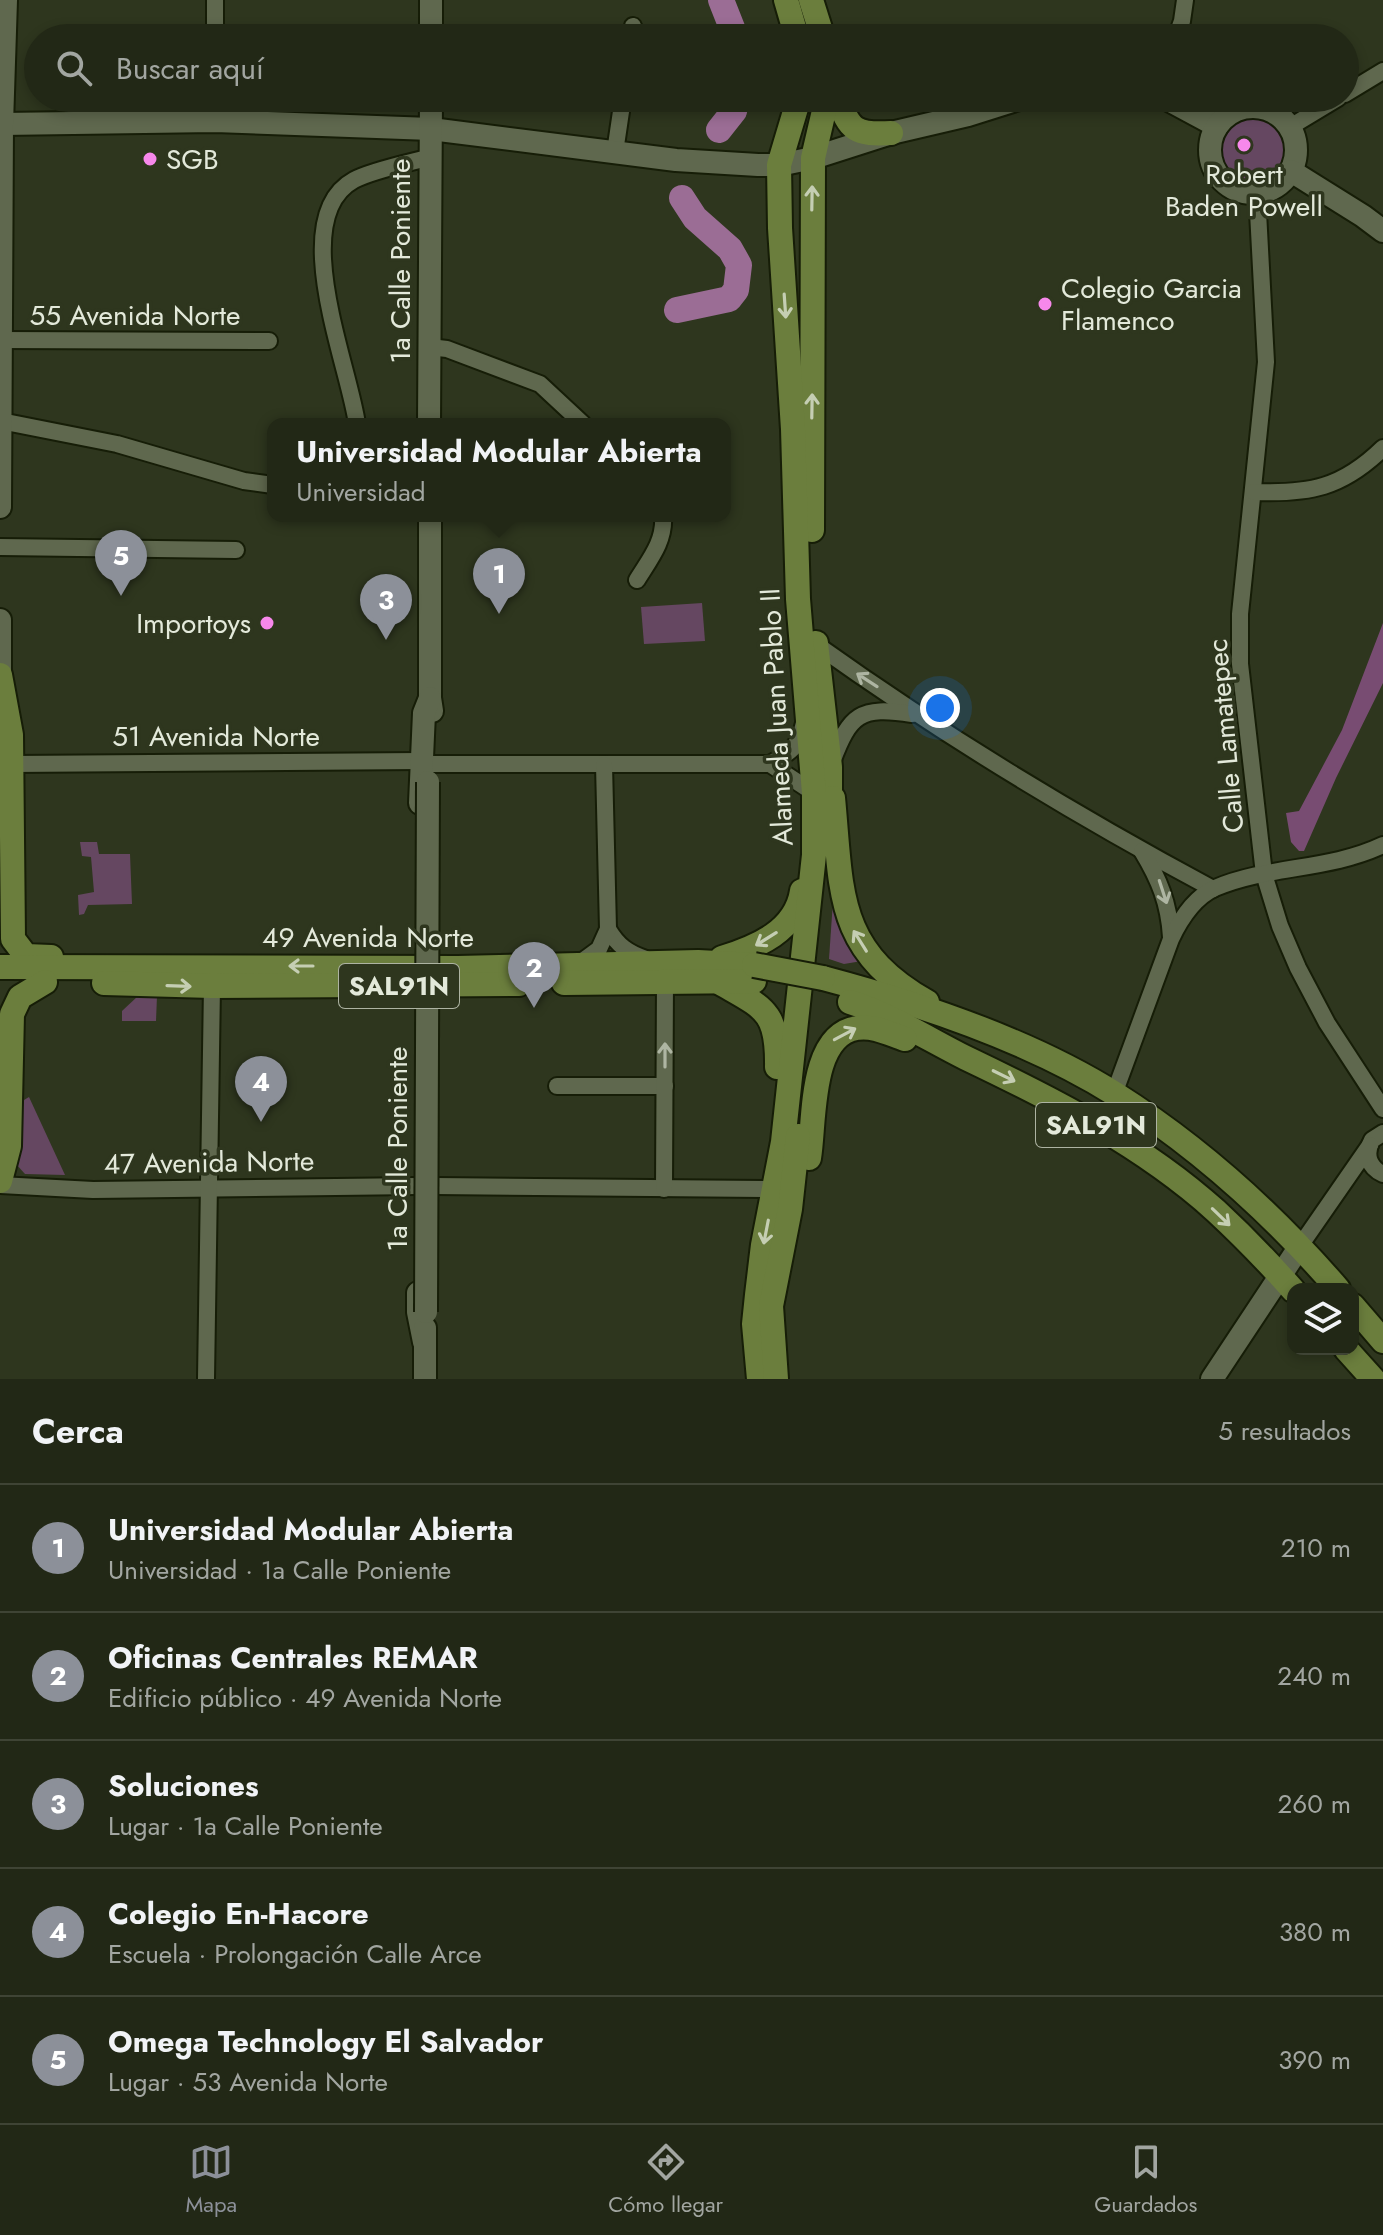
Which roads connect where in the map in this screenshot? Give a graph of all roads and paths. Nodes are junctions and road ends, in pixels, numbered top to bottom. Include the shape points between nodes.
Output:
1 (6, 0) edge
2 (215, 0) edge
3 (431, 0) edge
4 (786, 0) edge
5 (811, 0) edge
6 (1185, 0) edge
7 (215, 24) edge
8 (431, 24) edge
9 (793, 24) edge
10 (819, 24) edge
11 (1181, 24) edge
12 (1383, 71) edge
13 (1359, 86) edge
14 (172, 112) edge
15 (247, 112) edge
16 (431, 112) edge
17 (621, 112) edge
18 (795, 112) edge
19 (824, 112) edge
20 (843, 112) edge
21 (978, 112) edge
22 (1191, 112) edge
23 (1234, 112) edge
24 (1271, 112) edge
25 (1315, 112) edge
26 (2, 124) junction
27 (1217, 126) junction
28 (1290, 127) junction
29 (431, 129) junction
30 (891, 133) junction
31 (615, 152) junction
32 (431, 157) junction
33 (813, 158) junction
34 (779, 165) junction
35 (1291, 171) junction
36 (1257, 193) junction
37 (1383, 231) edge
38 (1, 340) edge
39 (269, 341) dead end
40 (429, 347) junction
41 (356, 418) edge
42 (429, 418) edge
43 (577, 418) edge
44 (1, 421) edge
45 (1383, 448) edge
46 (267, 484) edge
47 (1254, 492) junction
48 (0, 507) edge
49 (430, 522) edge
50 (664, 522) edge
51 (0, 547) edge
52 (236, 550) dead end
53 (637, 580) dead end
54 (0, 620) edge
55 (817, 645) junction
56 (0, 675) edge
57 (806, 714) junction
58 (918, 714) junction
59 (0, 720) edge
60 (12, 764) junction
61 (770, 764) junction
62 (604, 765) junction
63 (830, 767) junction
64 (427, 769) junction
65 (814, 793) junction
66 (1383, 845) edge
67 (1141, 850) junction
68 (1264, 874) junction
69 (1213, 889) junction
70 (608, 929) junction
71 (1171, 939) junction
72 (427, 952) junction
73 (574, 967) junction
74 (107, 968) junction
75 (707, 971) junction
76 (668, 972) junction
77 (4, 974) edge
78 (378, 976) junction
79 (458, 977) junction
80 (45, 982) junction
81 (212, 986) junction
82 (427, 1006) junction
83 (892, 1008) junction
84 (965, 1022) junction
85 (964, 1056) junction
86 (557, 1086) dead end
87 (665, 1086) junction
88 (1114, 1094) junction
89 (1381, 1106) edge
90 (1375, 1139) edge
91 (1383, 1174) edge
92 (776, 1178) junction
93 (0, 1183) edge
94 (427, 1186) junction
95 (207, 1189) junction
96 (664, 1189) junction
97 (1337, 1191) junction
98 (790, 1209) junction
99 (1300, 1246) junction
100 (1286, 1283) edge
101 (1333, 1283) edge
102 (1359, 1313) edge
103 (1383, 1341) edge
104 (424, 1342) junction
105 (1351, 1355) edge
106 (206, 1379) edge
107 (425, 1379) edge
108 (759, 1379) edge
109 (776, 1379) edge
110 (1212, 1379) edge
111 (1373, 1379) edge

1 - 26 street
2 - 7 street
3 - 8 street
4 - 9 main road
5 - 10 main road
6 - 11 street
12 - 13 street
14 - 26 street
15 - 29 street
16 - 29 street, 1a Calle Poniente
17 - 31 street
18 - 34 main road, Alameda Juan Pablo II
19 - 33 main road, Alameda Juan Pablo II
20 - 30 main road via 852,128
21 - 30 street
22 - 27 street
23 - 27 street
24 - 28 street
25 - 28 street
26 - 38 street
27 - 36 street via 1210,148 1216,172 1233,188
28 - 35 street via 1296,144
29 - 31 street
29 - 32 street, 1a Calle Poniente
30 - 33 street
31 - 34 street
32 - 40 street, 1a Calle Poniente
32 - 41 street via 354,180 325,215 323,271
33 - 34 street
55 -> 33 main road, Alameda Juan Pablo II
34 -> 57 main road, Alameda Juan Pablo II
35 - 36 street via 1276,186
35 - 37 street
36 - 47 street, Calle Lamatepec via 1266,362
38 - 39 street, 55 Avenida Norte
38 - 44 street
40 - 42 street, 1a Calle Poniente
40 - 43 street via 540,384
44 - 46 street via 117,444
44 - 48 street
45 - 47 street via 1331,485 1291,493
47 - 68 street, Calle Lamatepec via 1240,614 1240,664
49 - 64 street, 1a Calle Poniente via 433,713
50 - 53 street via 659,545
51 - 52 street
54 - 56 street
58 -> 55 street
55 - 63 main road, Alameda Juan Pablo II
56 - 59 street
56 - 60 main road
57 - 61 street via 800,741
57 - 65 main road, Alameda Juan Pablo II
58 - 63 street via 886,710 858,717 845,728
58 - 67 street
60 - 64 street, 51 Avenida Norte
60 - 74 main road via 15,943 26,956 88,958
61 - 62 street, 51 Avenida Norte
61 - 65 street
62 - 64 street, 51 Avenida Norte
62 - 70 street
84 -> 63 main road via 892,978 853,930 846,912
63 - 98 main road, Alameda Juan Pablo II via 829,868
64 - 72 street, 1a Calle Poniente via 436,782
64 - 104 street, 1a Calle Poniente, bridge
65 -> 75 main road via 794,915 761,943
65 - 92 main road, Alameda Juan Pablo II via 811,887
66 - 68 street via 1339,862
67 - 69 street
67 -> 71 street via 1161,884
68 - 69 street
68 - 89 street, Calle Lamatepec via 1298,968
69 - 71 street via 1185,914
70 - 73 street via 599,949
70 - 76 street via 625,950
71 - 88 street
72 - 78 street
72 - 79 street
73 - 76 main road, 49 Avenida Norte / SAL91N
73 - 79 main road, 49 Avenida Norte / SAL91N
74 - 77 main road, 49 Avenida Norte / SAL91N
78 -> 74 main road, 49 Avenida Norte / SAL91N
75 - 76 main road, 49 Avenida Norte / SAL91N
75 - 83 main road, 49 Avenida Norte / SAL91N via 754,973 822,986
75 - 92 main road via 756,1003 775,1028
76 - 79 main road, 49 Avenida Norte / SAL91N
87 -> 76 street
77 - 80 main road, 49 Avenida Norte / SAL91N
78 - 79 main road, 49 Avenida Norte / SAL91N
78 - 81 main road, 49 Avenida Norte / SAL91N
78 - 82 street, 1a Calle Poniente
79 - 82 street
80 -> 81 main road, 49 Avenida Norte / SAL91N
80 - 93 main road via 20,997 13,1008 9,1146
81 - 95 street
82 - 94 street, 1a Calle Poniente
83 - 84 main road, SAL91N
83 - 85 main road, SAL91N
84 - 88 main road, SAL91N
98 -> 85 main road via 808,1168 821,1062 833,1040 855,1028 871,1028
85 -> 100 main road, SAL91N via 1085,1119 1164,1170 1216,1211
86 - 87 street
87 - 96 street
88 - 99 main road, SAL91N via 1215,1166
89 - 90 street, Calle Lamatepec
90 - 91 street via 1370,1162
90 - 97 street
91 - 97 street
92 - 96 street, 47 Avenida Norte
92 -> 108 main road, Alameda Juan Pablo II via 754,1324
93 - 95 street, 47 Avenida Norte via 93,1190
94 - 95 street, 47 Avenida Norte
94 - 96 street, 47 Avenida Norte
94 - 104 street, 1a Calle Poniente via 434,1313
95 - 106 street
97 - 99 street
98 - 109 main road, Alameda Juan Pablo II via 771,1306
99 - 100 street
99 - 101 main road, SAL91N
100 - 110 street
102 - 103 main road
104 - 107 street, 1a Calle Poniente
105 - 111 main road

